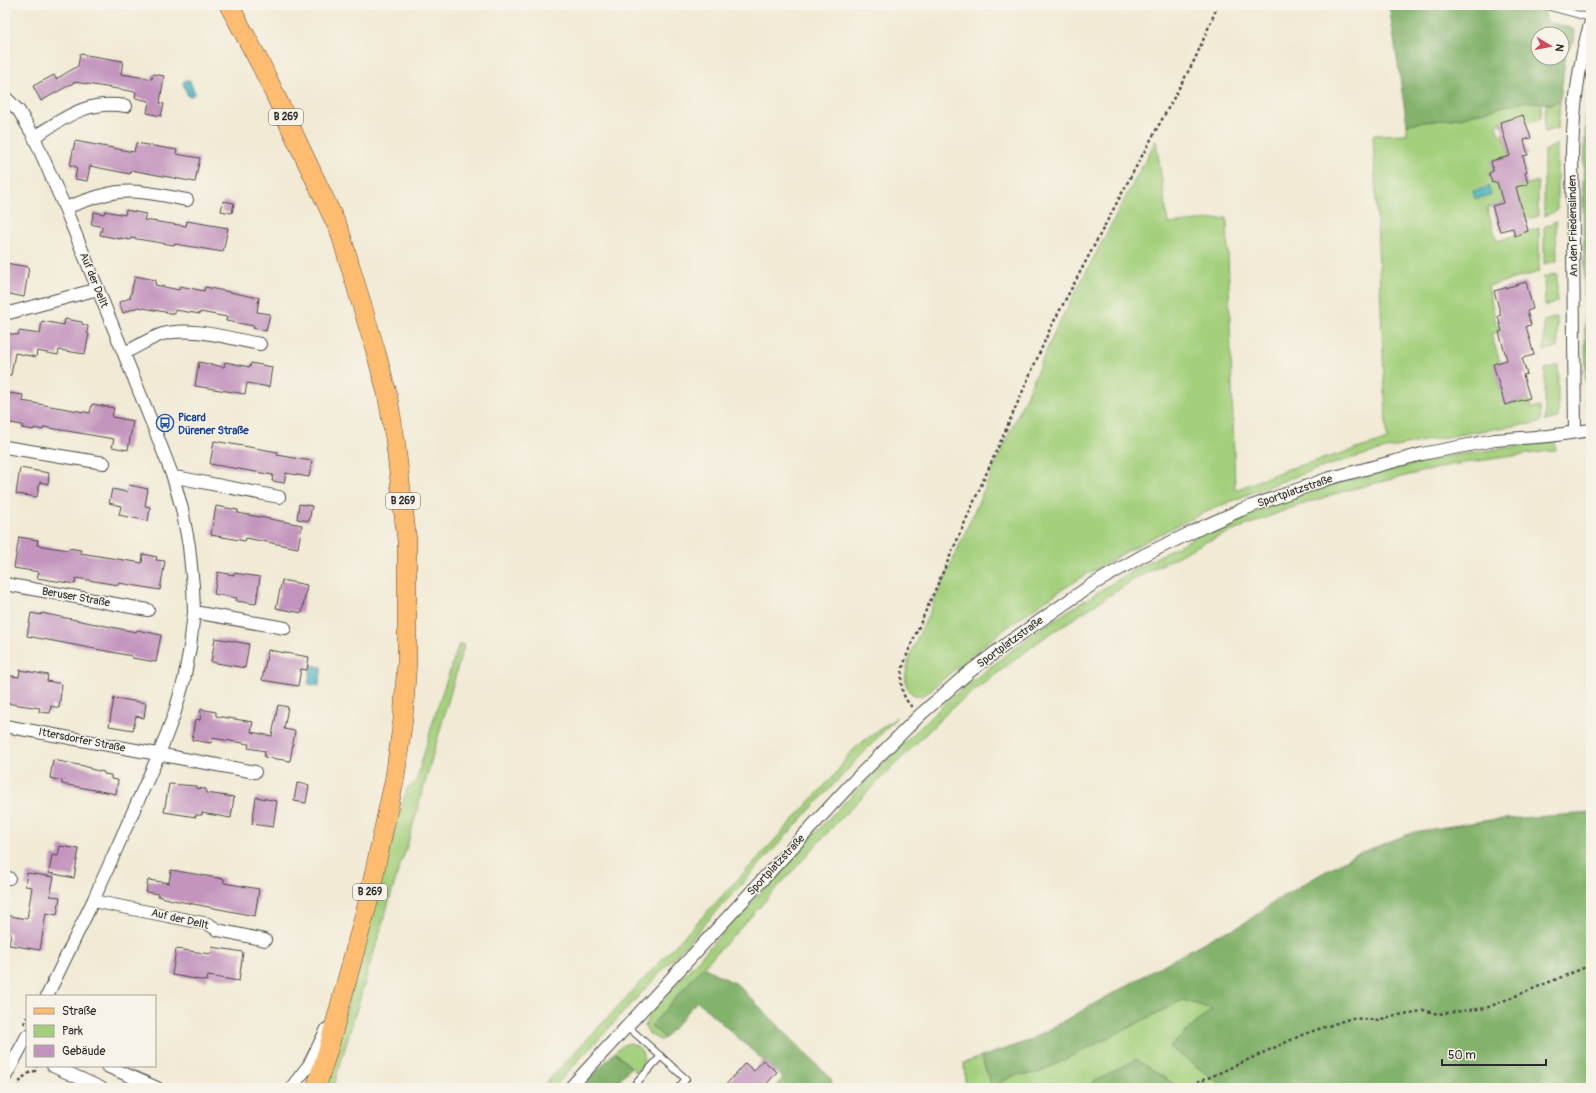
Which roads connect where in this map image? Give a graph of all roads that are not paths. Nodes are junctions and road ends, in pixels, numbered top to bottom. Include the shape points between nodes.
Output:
1 (229, 5) edge
2 (1543, 5) edge
3 (1591, 20) edge
4 (5, 97) edge
5 (126, 106) dead end
6 (34, 137) junction
7 (187, 200) dead end
8 (65, 208) junction
9 (98, 289) junction
10 (5, 314) edge
11 (260, 344) dead end
12 (124, 353) junction
13 (1591, 430) edge
14 (1575, 432) junction
15 (5, 447) edge
16 (104, 463) dead end
17 (173, 477) junction
18 (279, 497) dead end
19 (5, 584) edge
20 (148, 610) dead end
21 (194, 612) junction
22 (285, 628) dead end
23 (5, 726) edge
24 (159, 754) junction
25 (255, 772) dead end
26 (93, 901) junction
27 (265, 940) dead end
28 (47, 995) edge
29 (340, 1005) junction
30 (627, 1026) junction
31 (26, 1040) edge
32 (23, 1051) edge
33 (661, 1056) junction
34 (55, 1067) edge
35 (109, 1067) edge
36 (5, 1076) edge
37 (101, 1088) edge
38 (157, 1088) edge
39 (291, 1088) edge
40 (316, 1088) edge
41 (570, 1088) edge
42 (632, 1088) edge
43 (678, 1088) edge

1 - 29 main road, B 269 via 262,67 340,232 387,393 407,541 407,661 396,777 368,902
2 - 3 lane
3 - 14 street, An den Friedenslinden via 1581,56 1573,115
4 - 6 street, Auf der Dellt via 19,111
5 - 6 street via 88,106 70,114
6 - 8 street, Auf der Dellt
7 - 8 street via 139,192 119,192
8 - 9 street, Auf der Dellt
9 - 10 street
9 - 12 street, Auf der Dellt
11 - 12 street via 194,332 176,332 161,335
12 - 17 street, Auf der Dellt
13 - 14 street, Sportplatzstraße
14 - 30 street, Sportplatzstraße via 1495,440 1387,463 1295,489 1228,516 1144,555 1090,586 968,673 920,715 850,785
15 - 16 street
17 - 18 street
17 - 21 street, Auf der Dellt via 189,546
19 - 20 street, Beruser Straße
21 - 22 street
21 - 24 street, Auf der Dellt via 184,680
23 - 24 street, Ittersdorfer Straße
24 - 25 street
24 - 26 street, Auf der Dellt
26 - 27 street, Auf der Dellt via 208,924 218,930
26 - 28 street, Auf der Dellt
29 - 39 street via 309,1065
29 - 40 main road, B 269
30 - 33 lane
30 - 41 street, Sportplatzstraße
31 - 32 street
32 - 36 street
33 - 42 lane
33 - 43 lane via 686,1079
34 - 37 street
35 - 38 street

